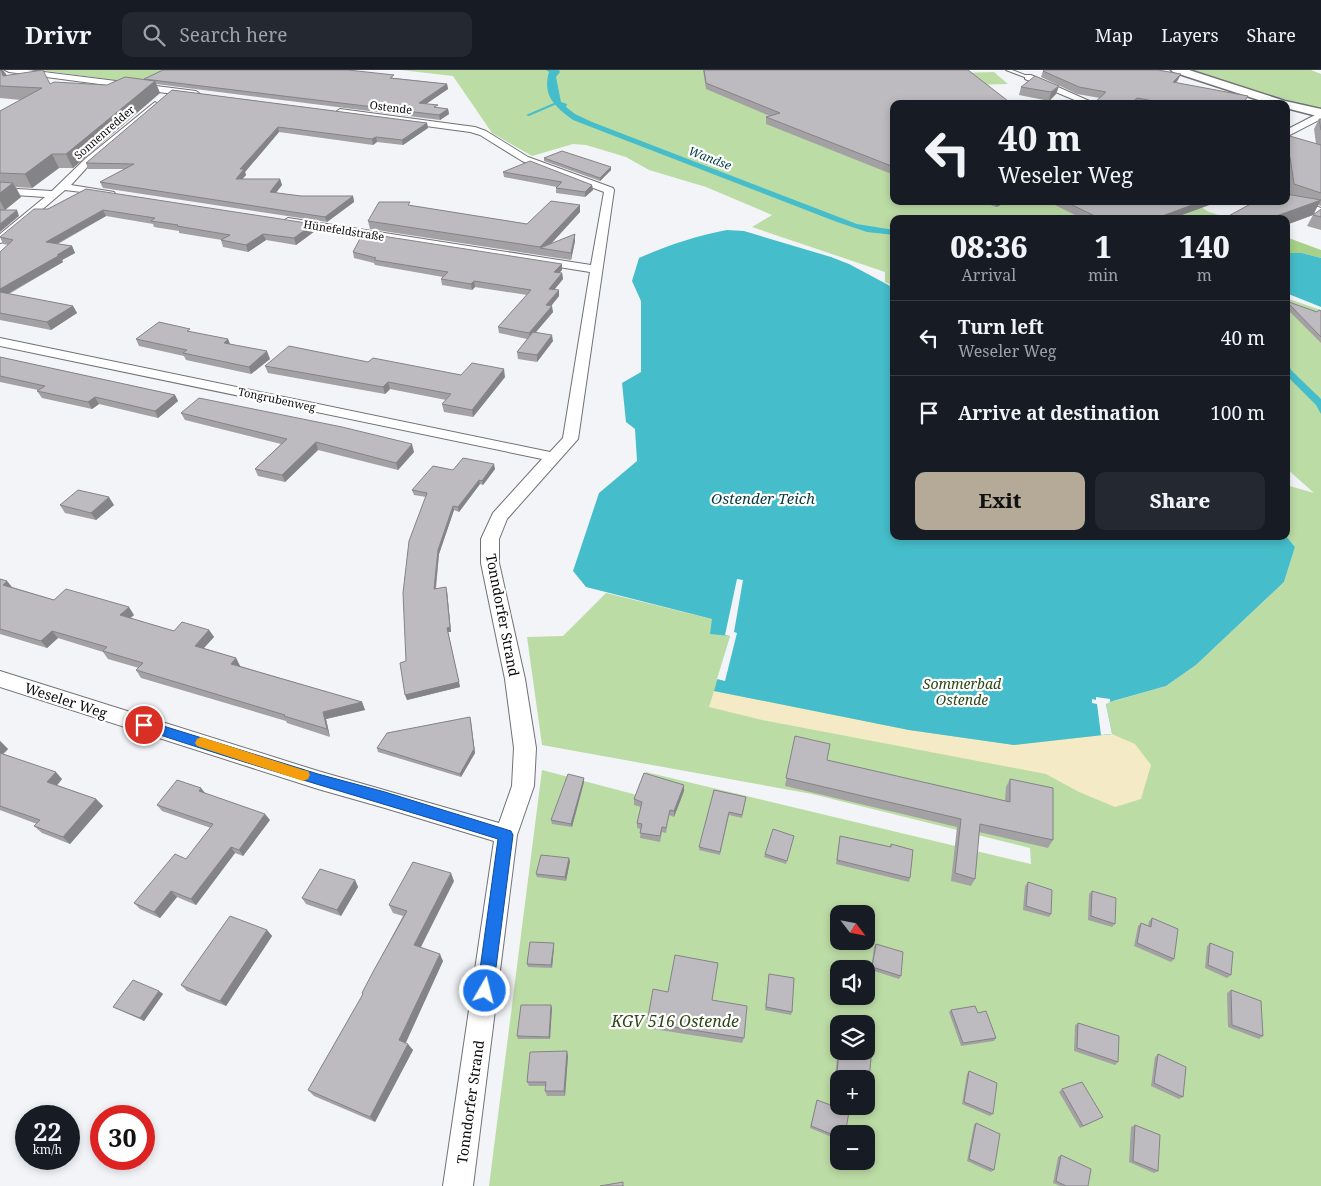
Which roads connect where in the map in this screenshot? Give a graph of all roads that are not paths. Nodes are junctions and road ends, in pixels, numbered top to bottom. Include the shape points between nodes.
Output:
1 (9, 70) edge
2 (1008, 70) edge
3 (1177, 70) edge
4 (1028, 77) joint
5 (171, 91) junction
6 (205, 96) edge
7 (1083, 100) edge
8 (1272, 100) edge
9 (1290, 105) edge
10 (334, 111) edge
11 (1321, 114) edge
12 (472, 129) joint
13 (1290, 132) edge
14 (59, 190) junction
15 (0, 191) edge
16 (121, 196) edge
17 (1290, 200) edge
18 (1296, 209) edge
19 (1321, 212) edge
20 (274, 219) edge
21 (0, 240) edge
22 (596, 269) junction
23 (0, 342) edge
24 (553, 457) junction
25 (0, 679) edge
26 (506, 835) junction
27 (458, 1186) edge

1 - 5 street
2 - 4 lane
3 - 8 street
4 - 7 street
5 - 6 street
5 - 14 street, Sonnenredder via 88,161
9 - 11 street
10 - 12 street, Ostende
11 - 13 street
12 - 22 street, Tonndorfer Strand via 525,159 609,190
14 - 15 street
14 - 16 street
14 - 21 street, Sonnenredder
17 - 19 street
18 - 19 lane
20 - 22 street, Hünefeldstraße
22 - 24 street, Tonndorfer Strand via 570,439
23 - 24 street, Tongrubenweg
24 - 26 street, Tonndorfer Strand via 499,517 490,539 490,563 515,679 525,748 523,786
25 - 26 street, Weseler Weg via 318,780
26 - 27 street, Tonndorfer Strand

